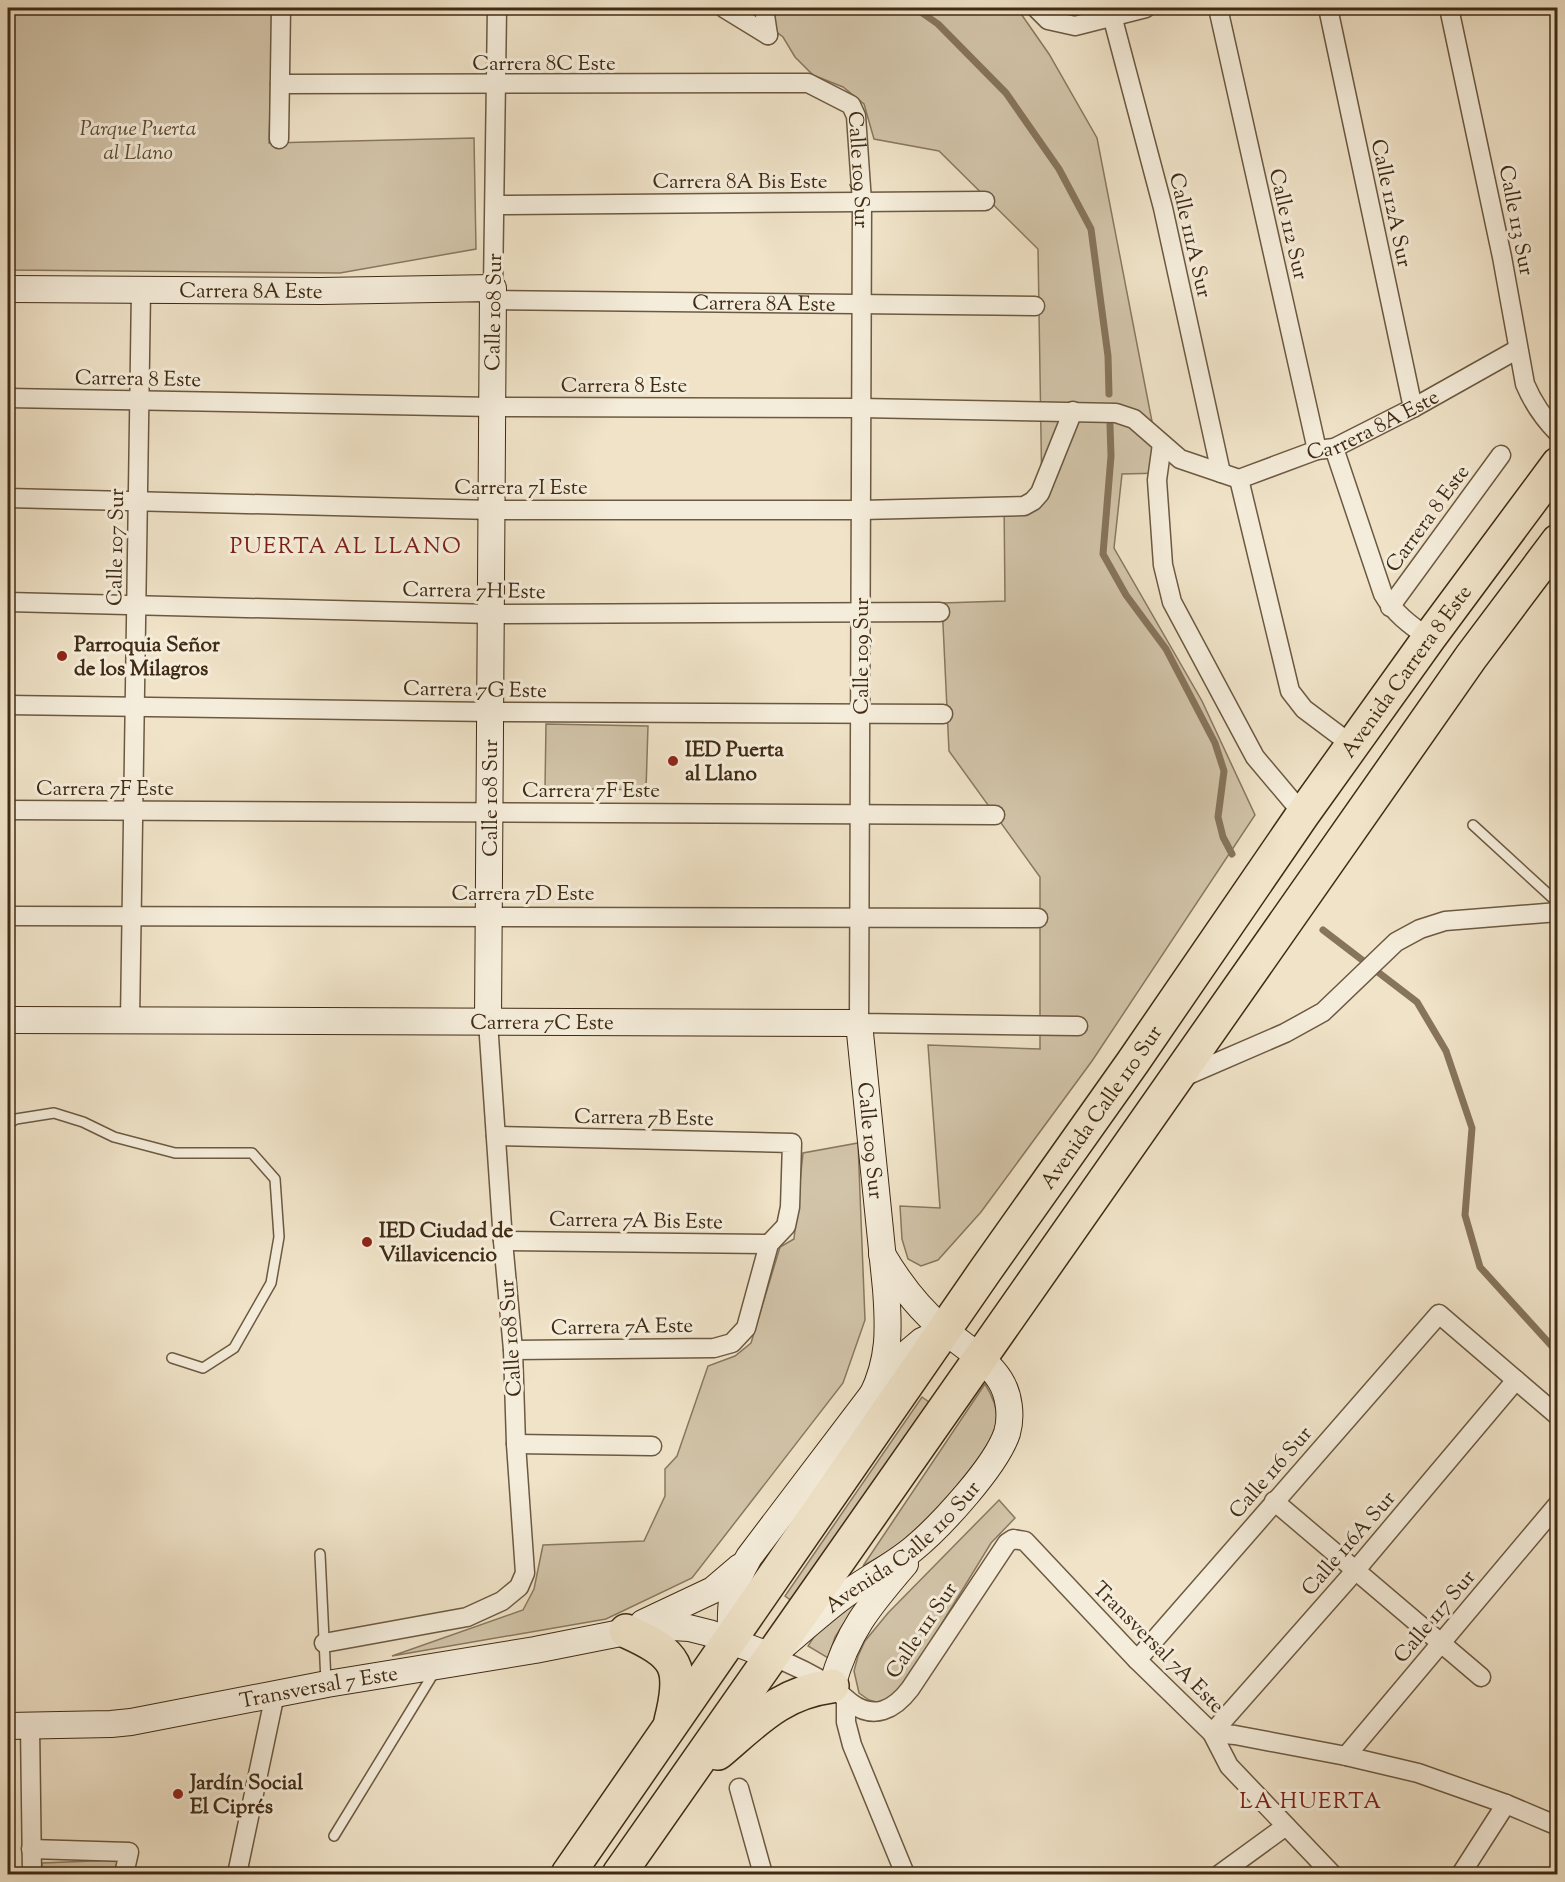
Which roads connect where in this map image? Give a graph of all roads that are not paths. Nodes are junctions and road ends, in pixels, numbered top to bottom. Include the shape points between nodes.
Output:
1 (281, 8) edge
2 (497, 8) edge
3 (724, 8) edge
4 (764, 8) edge
5 (1036, 8) edge
6 (1146, 8) edge
7 (1218, 8) edge
8 (1328, 8) edge
9 (1449, 8) edge
10 (1111, 12) edge
11 (808, 83) joint
12 (280, 84) junction
13 (496, 86) junction
14 (279, 140) dead end
15 (985, 201) dead end
16 (862, 202) junction
17 (495, 205) junction
18 (8, 289) edge
19 (141, 290) junction
20 (493, 294) junction
21 (862, 304) junction
22 (1035, 306) dead end
23 (1518, 350) junction
24 (8, 398) edge
25 (139, 400) junction
26 (493, 407) junction
27 (861, 408) junction
28 (1413, 408) junction
29 (1073, 411) junction
30 (1557, 433) edge
31 (1162, 444) junction
32 (1326, 449) junction
33 (1501, 455) dead end
34 (1557, 464) edge
35 (1230, 476) junction
36 (8, 498) edge
37 (138, 502) junction
38 (492, 510) junction
39 (861, 510) junction
40 (1557, 541) edge
41 (8, 603) edge
42 (136, 605) junction
43 (1390, 607) junction
44 (940, 612) dead end
45 (861, 613) junction
46 (491, 614) junction
47 (1429, 638) junction
48 (8, 705) edge
49 (135, 707) junction
50 (490, 712) junction
51 (860, 713) junction
52 (943, 714) dead end
53 (1352, 745) junction
54 (8, 810) edge
55 (133, 811) junction
56 (490, 812) junction
57 (860, 814) junction
58 (995, 814) dead end
59 (1303, 814) junction
60 (1473, 825) dead end
61 (1256, 881) joint
62 (1557, 903) edge
63 (1557, 912) edge
64 (489, 915) junction
65 (8, 916) edge
66 (132, 916) junction
67 (860, 917) junction
68 (1038, 918) dead end
69 (8, 1020) edge
70 (130, 1021) junction
71 (488, 1022) junction
72 (859, 1023) junction
73 (1078, 1026) dead end
74 (1174, 1081) junction
75 (8, 1124) edge
76 (496, 1136) junction
77 (503, 1242) junction
78 (769, 1244) junction
79 (882, 1254) junction
80 (944, 1330) junction
81 (513, 1350) junction
82 (172, 1358) dead end
83 (979, 1358) junction
84 (1516, 1380) junction
85 (872, 1396) junction
86 (1557, 1416) edge
87 (516, 1444) junction
88 (652, 1446) dead end
89 (1274, 1501) junction
90 (1557, 1504) edge
91 (927, 1537) junction
92 (1016, 1539) joint
93 (320, 1554) dead end
94 (749, 1557) junction
95 (1355, 1571) junction
96 (626, 1630) junction
97 (731, 1640) junction
98 (324, 1643) junction
99 (1441, 1643) junction
100 (771, 1656) junction
101 (1137, 1660) junction
102 (437, 1666) junction
103 (1481, 1677) dead end
104 (327, 1684) junction
105 (839, 1692) junction
106 (275, 1694) junction
107 (19, 1726) edge
108 (670, 1730) junction
109 (1212, 1733) junction
110 (1346, 1756) junction
111 (684, 1781) junction
112 (739, 1788) dead end
113 (1506, 1804) junction
114 (1286, 1826) junction
115 (1557, 1826) edge
116 (334, 1836) dead end
117 (31, 1849) junction
118 (620, 1874) edge
119 (32, 1875) edge
120 (124, 1875) edge
121 (237, 1875) edge
122 (568, 1875) edge
123 (763, 1875) edge
124 (905, 1875) edge
125 (1220, 1875) edge
126 (1332, 1875) edge
127 (1461, 1875) edge

1 - 12 street
2 - 13 street, Calle 108 Sur
3 - 4 street via 768,35
5 - 10 street via 1048,20 1075,26
6 - 10 street
7 - 32 street, Calle 112 Sur
8 - 28 street, Calle 112A Sur
9 - 23 street, Calle 113 Sur
10 - 35 street, Calle 111A Sur
11 - 13 street, Carrera 8C Este
11 - 16 street, Calle 109 Sur via 851,105 856,116
12 - 13 street, Carrera 8C Este
12 - 14 street
13 - 17 street, Calle 108 Sur
15 - 16 street, Carrera 8A Bis Este
16 - 17 street, Carrera 8A Bis Este
16 - 21 street, Calle 109 Sur
17 - 20 street, Calle 108 Sur
18 - 19 street, Carrera 8A Este
19 - 20 street, Carrera 8A Este
19 - 25 street, Calle 107 Sur
20 - 21 street, Carrera 8A Este
20 - 26 street, Calle 108 Sur
21 - 22 street, Carrera 8A Este
21 - 27 street, Calle 109 Sur
23 - 28 street, Carrera 8A Este
23 - 30 street, Calle 113 Sur via 1533,402
24 - 25 street, Carrera 8 Este
25 - 26 street, Carrera 8 Este
25 - 37 street, Calle 107 Sur
26 - 27 street, Carrera 8 Este
26 - 38 street, Calle 108 Sur
27 - 29 street, Carrera 8 Este
27 - 39 street, Calle 109 Sur
28 - 32 street, Carrera 8A Este
29 - 31 street, Carrera 8 Este via 1116,413 1134,419
29 - 39 street, Carrera 7I Este via 1040,493 1024,506
31 - 35 street, Carrera 8 Este via 1180,459
31 - 59 street via 1156,480 1163,565 1172,602 1255,757
32 - 35 street, Carrera 8A Este
32 - 43 street, Calle 112 Sur
33 - 43 street, Carrera 8 Este
34 - 47 highway, Avenida Carrera 8 Este
35 - 53 street, Calle 111A Sur via 1290,691 1304,709
36 - 37 street, Carrera 7I Este
37 - 38 street, Carrera 7I Este
37 - 42 street, Calle 107 Sur
38 - 39 street, Carrera 7I Este
38 - 46 street, Calle 108 Sur
39 - 45 street, Calle 109 Sur
40 - 74 highway, Avenida Calle 110 Sur via 1471,657
41 - 42 street, Carrera 7H Este
42 - 46 street, Carrera 7H Este
42 - 49 street, Calle 107 Sur
43 - 47 street, Calle 112 Sur
44 - 45 street, Carrera 7H Este
45 - 46 street, Carrera 7H Este
45 - 51 street, Calle 109 Sur
46 - 50 street, Calle 108 Sur
47 - 53 highway, Avenida Carrera 8 Este
48 - 49 street, Carrera 7G Este
49 - 50 street, Carrera 7G Este
49 - 55 street, Calle 107 Sur
50 - 51 street, Carrera 7G Este
50 - 56 street, Calle 108 Sur
51 - 52 street, Carrera 7G Este
51 - 57 street, Calle 109 Sur
53 - 59 highway, Avenida Carrera 8 Este
54 - 55 street, Carrera 7F Este
55 - 56 street, Carrera 7F Este
55 - 66 street, Calle 107 Sur
56 - 57 street, Carrera 7F Este
56 - 64 street, Calle 108 Sur
57 - 58 street, Carrera 7F Este
57 - 67 street, Calle 109 Sur
59 - 61 highway, Avenida Carrera 8 Este
60 - 62 lane
61 - 80 highway, Avenida Calle 110 Sur
63 - 74 street via 1445,921 1420,929 1378,957 1323,1012
64 - 66 street, Carrera 7D Este
64 - 67 street, Carrera 7D Este
64 - 71 street, Calle 108 Sur
65 - 66 street, Carrera 7D Este
66 - 70 street, Calle 107 Sur
67 - 68 street, Carrera 7D Este
67 - 72 street, Calle 109 Sur
69 - 70 street, Carrera 7C Este
70 - 71 street, Carrera 7C Este
71 - 72 street, Carrera 7C Este
71 - 76 street, Calle 108 Sur
72 - 73 street, Carrera 7C Este
72 - 79 street, Calle 109 Sur
74 - 83 highway, Avenida Calle 110 Sur
75 - 82 lane via 16,1119 54,1113 114,1137 175,1153 252,1153 275,1179 279,1238 271,1283 234,1348 203,1368
76 - 77 street, Calle 108 Sur
76 - 78 street, Carrera 7B Este via 792,1143 786,1226
77 - 78 street, Carrera 7A Bis Este
77 - 81 street, Calle 108 Sur
78 - 81 street, Carrera 7A Este via 746,1328 732,1343 714,1348
79 - 80 street, Calle 109 Sur via 916,1304
79 - 85 street, Calle 109 Sur via 889,1328 880,1378
80 - 83 street, Calle 109 Sur
80 - 85 street, Avenida Calle 110 Sur via 910,1350
80 - 97 highway, Avenida Calle 110 Sur
81 - 87 street, Calle 108 Sur
83 - 91 street, Avenida Calle 110 Sur via 1005,1389 1010,1410 1008,1430 995,1459
83 - 100 highway, Avenida Calle 110 Sur
84 - 86 street
84 - 89 street, Calle 116 Sur via 1439,1314
84 - 95 street, Calle 116A Sur
85 - 94 street, Avenida Calle 110 Sur
87 - 88 street
87 - 98 street, Calle 108 Sur via 525,1573 519,1587 502,1601 467,1617
89 - 95 street
89 - 101 street, Calle 116 Sur
90 - 99 street, Calle 117 Sur
91 - 100 street, Avenida Calle 110 Sur via 838,1600
91 - 105 street via 857,1625 845,1647
92 - 101 street, Transversal 7A Este via 1025,1541
92 - 105 street, Calle 111 Sur via 1007,1543 896,1705 885,1711 871,1711 859,1708
93 - 98 lane
94 - 96 street, Transversal 7 Este via 713,1590
94 - 97 street, Avenida Calle 110 Sur via 731,1597
95 - 99 street
95 - 109 street, Calle 116A Sur
96 - 97 street, Transversal 7 Este via 656,1626 689,1628
96 - 102 street, Transversal 7 Este
96 - 108 highway via 648,1641 675,1665 678,1686
97 - 100 street, Transversal 7 Este
97 - 108 highway, Avenida Calle 110 Sur
98 - 104 lane
99 - 103 street
99 - 110 street, Calle 117 Sur
100 - 105 street, Transversal 7 Este
100 - 111 highway, Avenida Calle 110 Sur
101 - 109 street, Transversal 7A Este
102 - 104 street, Transversal 7 Este
102 - 116 lane
104 - 106 street, Transversal 7 Este
105 - 111 highway via 806,1691 783,1701
105 - 124 street via 852,1745
106 - 107 street, Transversal 7 Este via 111,1725
106 - 121 street
107 - 117 street
108 - 122 highway, Avenida Calle 110 Sur
109 - 110 street
109 - 114 street, Transversal 7A Este via 1229,1766
110 - 113 street via 1418,1773
111 - 118 highway, Avenida Calle 110 Sur
112 - 123 street
113 - 115 street
113 - 127 street
114 - 125 street
114 - 126 street, Transversal 7A Este
117 - 119 street
117 - 120 street via 129,1852

